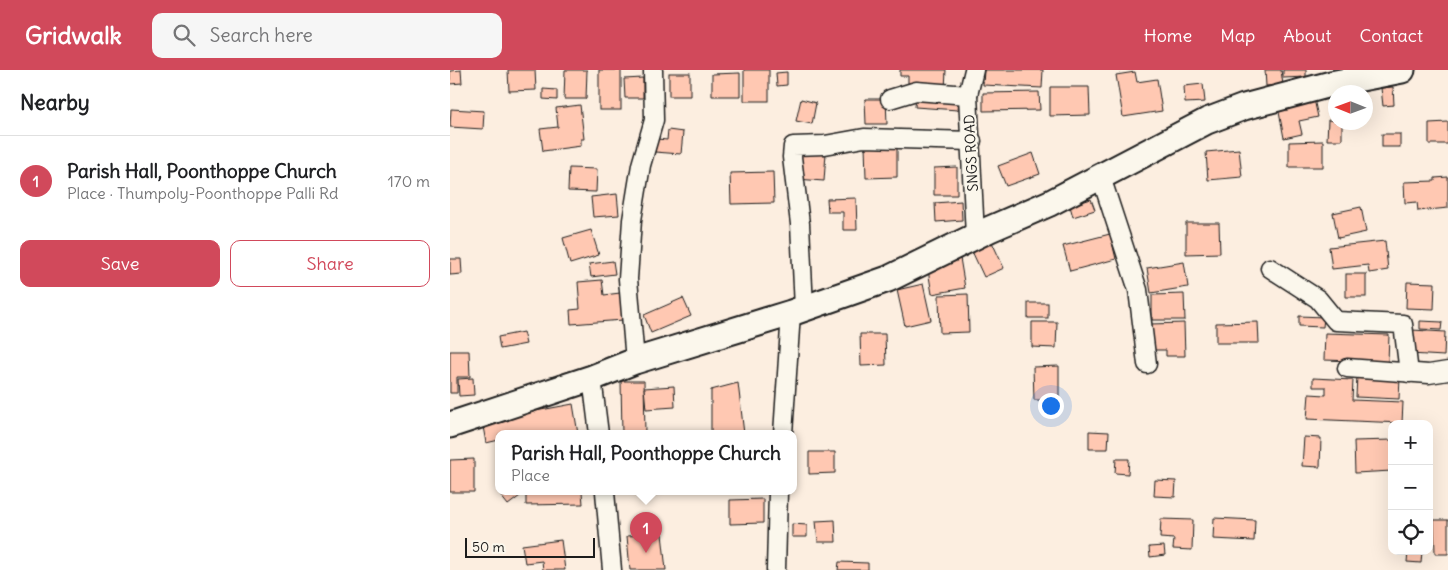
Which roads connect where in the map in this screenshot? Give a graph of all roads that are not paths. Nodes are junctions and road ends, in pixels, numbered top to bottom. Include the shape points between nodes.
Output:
1 (653, 70) edge
2 (974, 70) edge
3 (1395, 71) edge
4 (968, 95) junction
5 (890, 99) dead end
6 (972, 141) junction
7 (1101, 177) junction
8 (975, 236) junction
9 (1270, 268) dead end
10 (797, 311) junction
11 (635, 361) junction
12 (1147, 364) dead end
13 (1347, 368) dead end
14 (1448, 371) edge
15 (1409, 373) junction
16 (592, 378) junction
17 (450, 425) edge
18 (599, 430) edge
19 (783, 430) edge
20 (605, 495) edge
21 (778, 495) edge
22 (612, 570) edge
23 (776, 570) edge

1 - 11 street via 654,120 641,165 633,211 628,278
2 - 4 street, SNGS ROAD
3 - 7 main road via 1244,107 1207,121
4 - 5 street via 916,90
4 - 6 street, SNGS ROAD
6 - 8 street, SNGS ROAD
6 - 10 street via 864,138 793,146 800,224
7 - 8 main road
7 - 12 street via 1138,290
8 - 10 main road via 888,279
9 - 15 street via 1318,299 1336,321 1403,324
10 - 11 main road
10 - 19 street
11 - 16 main road
13 - 15 street
14 - 15 street
16 - 17 main road
16 - 18 street
20 - 22 street
21 - 23 street

